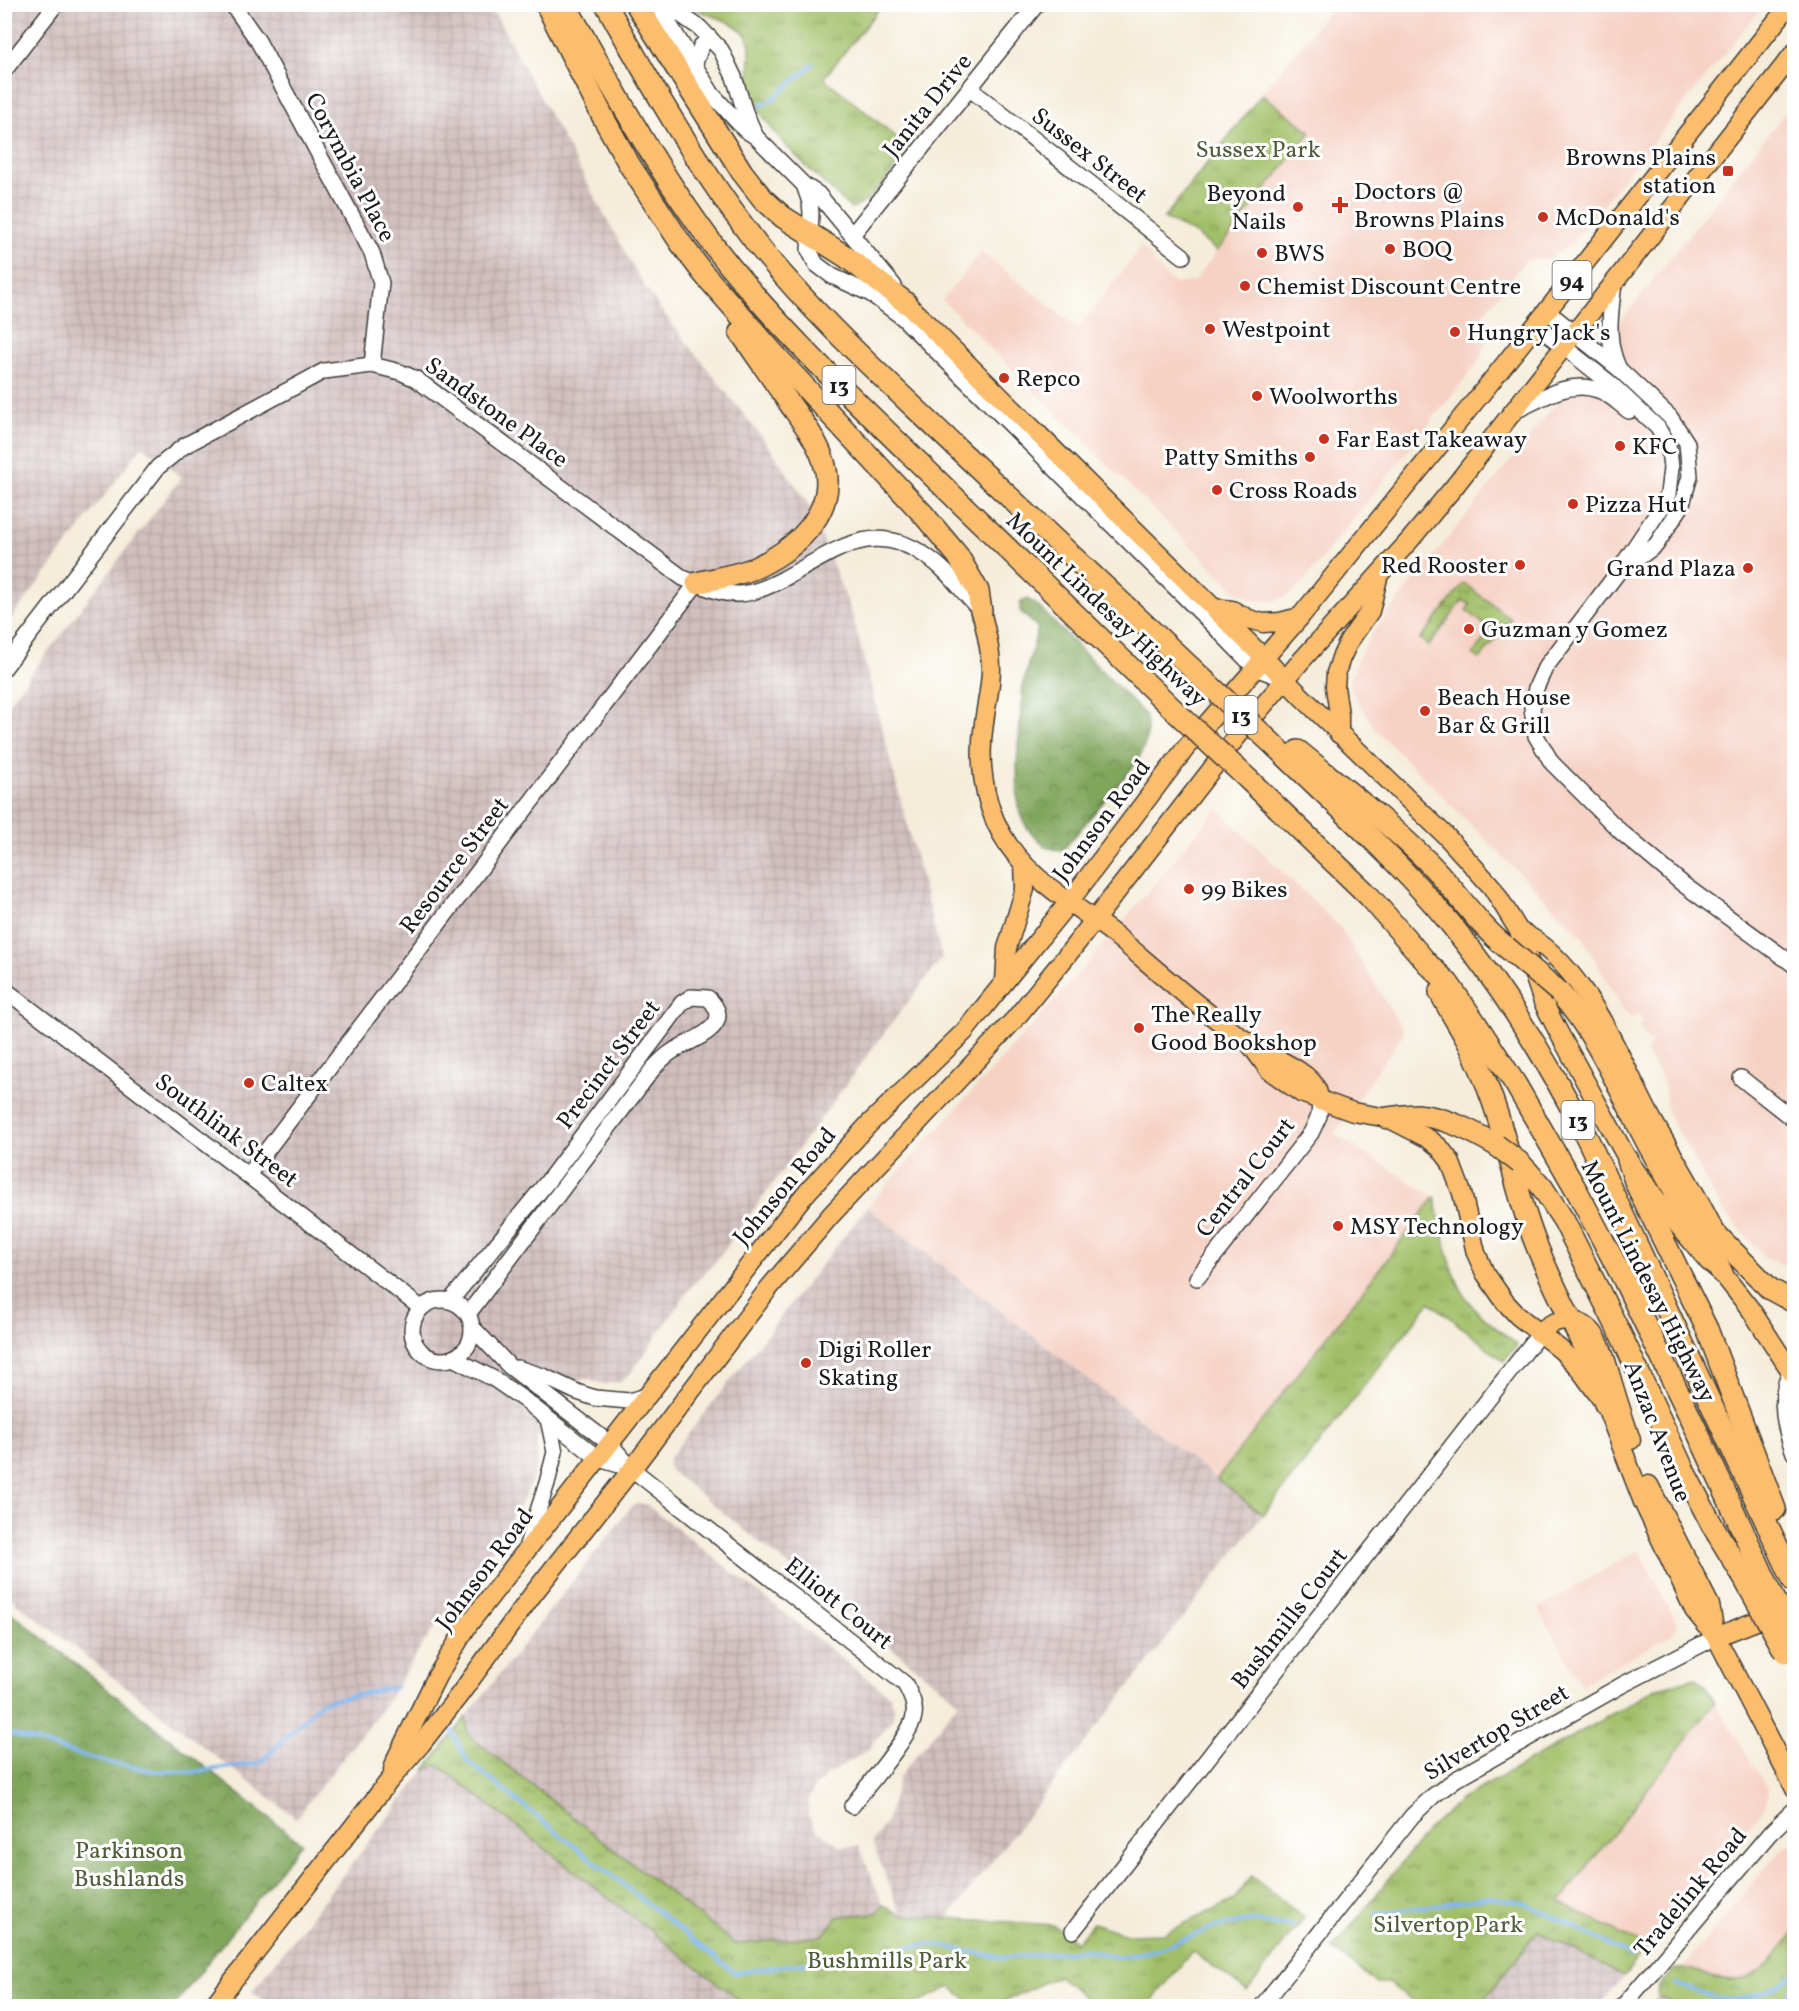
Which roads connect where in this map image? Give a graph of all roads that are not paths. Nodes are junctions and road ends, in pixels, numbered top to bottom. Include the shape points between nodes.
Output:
1 (56, 4) edge
2 (232, 4) edge
3 (546, 4) edge
4 (566, 4) edge
5 (606, 4) edge
6 (636, 4) edge
7 (657, 4) edge
8 (665, 4) edge
9 (1037, 4) edge
10 (1790, 4) edge
11 (710, 38) junction
12 (1794, 53) edge
13 (694, 66) junction
14 (4, 71) edge
15 (970, 89) junction
16 (756, 137) junction
17 (804, 185) junction
18 (809, 233) junction
19 (852, 235) junction
20 (1183, 256) dead end
21 (703, 273) junction
22 (1614, 282) junction
23 (906, 303) junction
24 (1541, 318) junction
25 (1569, 340) junction
26 (372, 365) junction
27 (1619, 369) junction
28 (1513, 412) junction
29 (1641, 412) junction
30 (1616, 575) junction
31 (1379, 576) junction
32 (697, 583) junction
33 (1214, 608) junction
34 (981, 611) junction
35 (1300, 617) junction
36 (1260, 663) junction
37 (4, 668) edge
38 (1285, 679) junction
39 (1339, 734) junction
40 (1277, 748) junction
41 (1024, 865) junction
42 (1069, 902) junction
43 (1095, 920) junction
44 (1513, 939) junction
45 (1428, 964) junction
46 (1794, 965) edge
47 (1005, 981) junction
48 (4, 989) edge
49 (1741, 1078) dead end
50 (1320, 1101) junction
51 (1388, 1118) junction
52 (1794, 1120) edge
53 (1628, 1160) junction
54 (248, 1175) junction
55 (1684, 1207) junction
56 (1715, 1232) junction
57 (496, 1245) junction
58 (511, 1258) junction
59 (1722, 1273) junction
60 (1197, 1278) dead end
61 (451, 1300) junction
62 (1794, 1302) edge
63 (421, 1308) junction
64 (470, 1320) junction
65 (1571, 1320) junction
66 (1540, 1333) junction
67 (453, 1358) junction
68 (509, 1366) junction
69 (1793, 1371) edge
70 (649, 1395) junction
71 (1605, 1404) junction
72 (548, 1419) junction
73 (604, 1451) junction
74 (1794, 1453) edge
75 (632, 1469) junction
76 (524, 1554) junction
77 (1782, 1556) junction
78 (1750, 1569) junction
79 (1794, 1582) edge
80 (1794, 1606) edge
81 (1716, 1637) junction
82 (1791, 1652) edge
83 (389, 1780) junction
84 (1794, 1787) edge
85 (852, 1806) dead end
86 (1794, 1810) edge
87 (1073, 1931) dead end
88 (213, 2007) edge
89 (1262, 2007) edge
90 (1623, 2007) edge

1 - 14 street
2 - 26 street, Corymbia Place via 258,41 372,253 381,283
3 - 21 highway via 629,164
4 - 45 highway, Mount Lindesay Highway / 13, bridge via 647,147 714,246 794,339 1369,896
5 - 40 highway, Mount Lindesay Highway / 13, bridge via 700,165 788,280 865,361
6 - 18 highway via 753,188 783,217
7 - 13 street, Mount Lindesay Highway
8 - 11 street, Mount Lindesay Highway
9 - 15 street, Janita Drive
10 - 24 main road, 94
11 - 13 street via 701,46
11 - 16 street, Mount Lindesay Highway via 726,58
12 - 22 main road, 94
13 - 16 street, Mount Lindesay Highway via 712,94
15 - 19 street, Janita Drive
15 - 20 street, Sussex Street
16 - 17 street, Mount Lindesay Highway
17 - 18 street, Mount Lindesay Highway via 810,202
17 - 19 street, Mount Lindesay Highway via 818,194
18 - 23 highway
18 - 36 street, Mount Lindesay Highway via 809,250 816,264 871,294 902,317
19 - 23 street, Mount Lindesay Highway
21 - 32 highway via 717,300 817,444 826,467 827,486 817,518 786,550 758,567
21 - 34 highway via 952,549 978,591
22 - 25 main road, 94
22 - 27 street via 1609,331
23 - 33 main road, Mount Lindesay Highway
24 - 25 street
24 - 35 main road, 94
25 - 27 street
25 - 28 main road, 94
25 - 29 street
26 - 32 street, Sandstone Place via 417,379 673,573
26 - 37 street, Sandstone Place via 324,371 184,446 158,467
27 - 30 street via 1670,417 1687,443 1690,476 1681,507 1656,545
28 - 29 street via 1578,386 1599,390 1629,411
28 - 31 main road, 94
29 - 30 street via 1658,428 1669,449 1668,494
30 - 46 street via 1545,668 1532,710 1536,736 1552,763 1622,832 1684,885
31 - 38 main road, 94
31 - 39 main road via 1370,610 1349,641 1336,673
32 - 34 street, Sandstone Place via 722,593 756,591 839,547 882,539 907,545 927,556 945,570
32 - 54 street, Resource Street
33 - 35 main road via 1232,610 1263,622
33 - 36 main road, Mount Lindesay Highway
34 - 41 main road via 991,669 981,753 984,782 994,819
35 - 36 main road, 94
36 - 38 main road, Mount Lindesay Highway
36 - 42 main road, Johnson Road via 1185,749
38 - 39 main road, Mount Lindesay Highway
38 - 43 main road, Johnson Road
39 - 44 main road, Mount Lindesay Highway via 1469,860 1498,896
40 - 44 highway via 1295,750 1380,818 1430,863 1483,927
40 - 77 highway, Mount Lindesay Highway / 13 via 1390,856 1443,916 1533,1039 1589,1142
41 - 42 main road
41 - 47 main road via 1025,888 1007,948
42 - 43 main road
42 - 47 main road, Johnson Road
43 - 50 main road, Central Court via 1250,1044 1269,1070 1301,1093
43 - 75 main road, Johnson Road via 1015,1019 831,1215 769,1288
44 - 53 main road, Mount Lindesay Highway
44 - 55 highway, bridge via 1592,1035
44 - 56 main road via 1534,938 1572,976 1597,1012
45 - 65 highway via 1483,1075 1533,1237
45 - 78 highway, Mount Lindesay Highway / 13 via 1448,983 1478,1025 1578,1193 1644,1321
47 - 70 main road, Johnson Road via 964,1032 869,1124 801,1199
48 - 54 street, Southlink Street
49 - 52 street
50 - 51 main road, Anzac Avenue
50 - 60 street, Central Court via 1319,1116 1311,1133
51 - 66 main road, Anzac Avenue via 1429,1139 1450,1161 1485,1273 1505,1302
51 - 78 highway, bridge via 1416,1115 1477,1134 1520,1163 1542,1187 1564,1221 1711,1522
53 - 59 main road, Mount Lindesay Highway
53 - 77 highway via 1707,1329 1784,1533
54 - 63 street, Southlink Street
55 - 56 highway
55 - 59 highway
56 - 62 highway via 1770,1289
57 - 58 street
57 - 58 street, Precinct Street via 682,1003 691,998 708,998 716,1008 714,1027 672,1052 652,1070
57 - 61 street, Precinct Street
58 - 64 street, Precinct Street
59 - 69 main road, Mount Lindesay Highway
61 - 63 street via 434,1300
61 - 64 street
63 - 67 street via 412,1327 416,1345 436,1359
64 - 67 street via 472,1337 468,1346
64 - 68 street
65 - 66 main road via 1560,1320
65 - 71 highway
65 - 81 main road, Anzac Avenue via 1597,1338 1648,1482 1710,1605
66 - 71 main road, Anzac Avenue via 1578,1367
66 - 87 street, Bushmills Court
67 - 72 street via 494,1379
68 - 70 street via 595,1398 629,1401
68 - 73 street
69 - 74 street via 1784,1394 1785,1424
70 - 73 main road, Johnson Road
71 - 81 main road, Anzac Avenue via 1643,1502 1694,1610
72 - 73 street
72 - 76 street via 555,1452
73 - 75 street, Elliott Court
73 - 76 main road, Johnson Road
75 - 83 main road, Johnson Road via 421,1744
75 - 85 street, Elliott Court via 905,1684 913,1700 914,1716 907,1734
76 - 83 main road, Johnson Road via 468,1625 437,1676
77 - 79 highway, Mount Lindesay Highway / 13
78 - 82 highway, Mount Lindesay Highway / 13, bridge
80 - 81 main road, Silvertop Street
81 - 84 main road, Anzac Avenue
81 - 89 street, Silvertop Street via 1622,1685 1456,1779 1433,1796 1412,1816
83 - 88 main road, Johnson Road
86 - 90 street, Tradelink Road via 1770,1833

